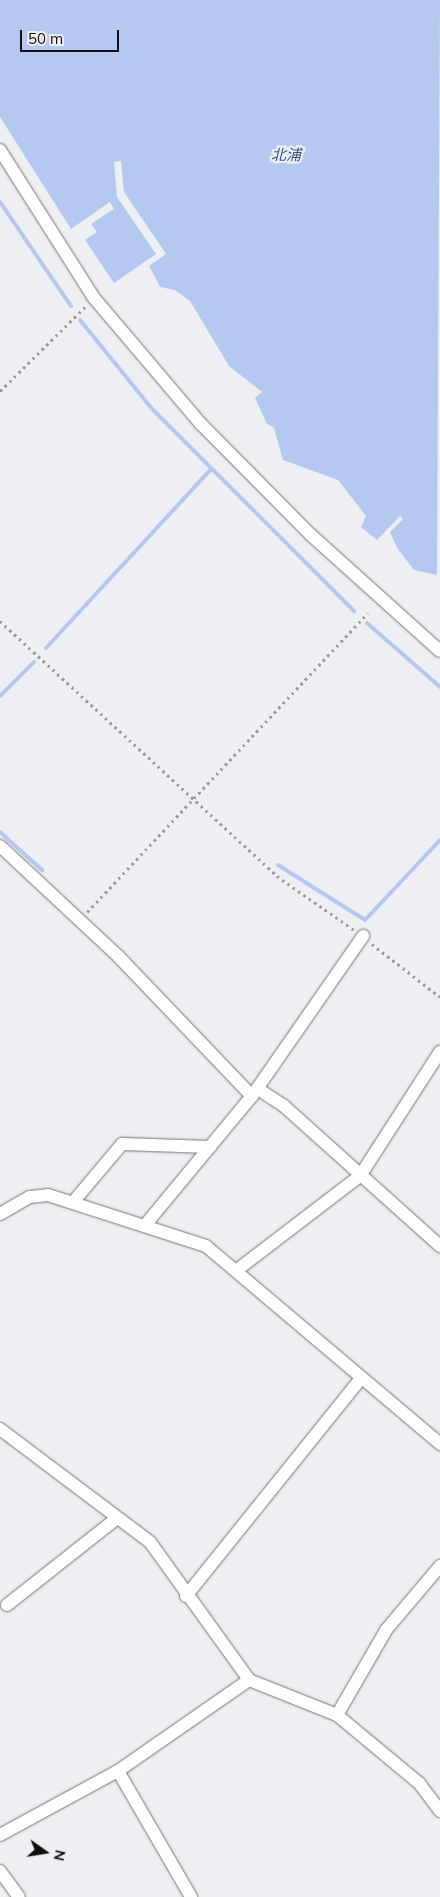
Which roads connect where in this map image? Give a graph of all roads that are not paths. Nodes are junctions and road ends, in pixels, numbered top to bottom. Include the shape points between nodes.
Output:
1 (0, 150) edge
2 (440, 651) edge
3 (0, 846) edge
4 (363, 936) road end
5 (440, 1052) edge
6 (255, 1093) junction
7 (210, 1147) junction
8 (360, 1176) junction
9 (74, 1201) junction
10 (0, 1214) edge
11 (146, 1224) junction
12 (440, 1246) edge
13 (236, 1270) junction
14 (361, 1378) junction
15 (0, 1429) edge
16 (440, 1444) edge
17 (117, 1518) junction
18 (440, 1566) edge
19 (186, 1596) junction
20 (7, 1605) dead end
21 (249, 1680) junction
22 (337, 1715) junction
23 (118, 1771) junction
24 (440, 1811) edge
25 (0, 1835) edge
26 (0, 1871) edge
27 (19, 1897) edge
28 (191, 1897) edge

1 - 2 street via 94,298 201,424 311,535
3 - 6 street via 80,920
4 - 6 street
5 - 8 street
6 - 7 street
6 - 8 street via 284,1106
7 - 9 street via 122,1144
7 - 11 street
8 - 12 street
8 - 13 street
9 - 10 street via 48,1195 30,1198
9 - 11 street
11 - 13 street via 206,1246
13 - 14 street
14 - 16 street
14 - 19 street
15 - 17 street
17 - 19 street via 150,1542
17 - 20 street
18 - 22 street via 386,1630
19 - 21 street
21 - 22 street
21 - 23 street
22 - 24 street via 419,1783
23 - 25 street
23 - 28 street
26 - 27 street

